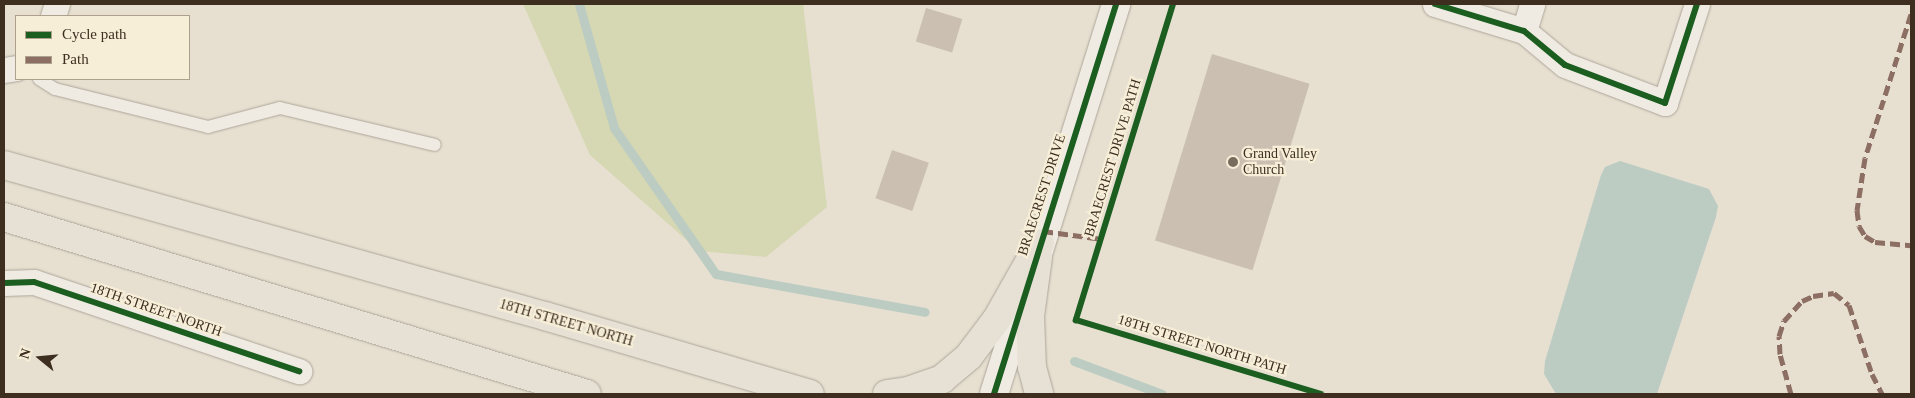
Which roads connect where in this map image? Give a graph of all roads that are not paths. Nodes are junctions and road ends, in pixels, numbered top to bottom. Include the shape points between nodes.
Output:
1 (1116, 4) edge
2 (1435, 4) edge
3 (1532, 4) edge
4 (1697, 4) edge
5 (1524, 31) junction
6 (41, 80) edge
7 (435, 145) dead end
8 (4, 165) edge
9 (4, 217) edge
10 (1040, 243) junction
11 (4, 283) edge
12 (299, 371) dead end
13 (587, 394) edge
14 (810, 394) edge
15 (887, 394) edge
16 (994, 394) edge
17 (1039, 394) edge

1 - 10 street, BRAECREST DRIVE
2 - 5 street
3 - 5 street
4 - 5 street via 1665,103 1565,65
6 - 7 lane via 55,89 208,127 280,108
8 - 14 main road, 18TH STREET NORTH via 545,316
9 - 13 main road
10 - 15 main road via 997,319 969,356 942,379 908,392
10 - 16 street, BRAECREST DRIVE
10 - 17 main road via 1030,316 1032,367
11 - 12 street, 18TH STREET NORTH via 34,282

